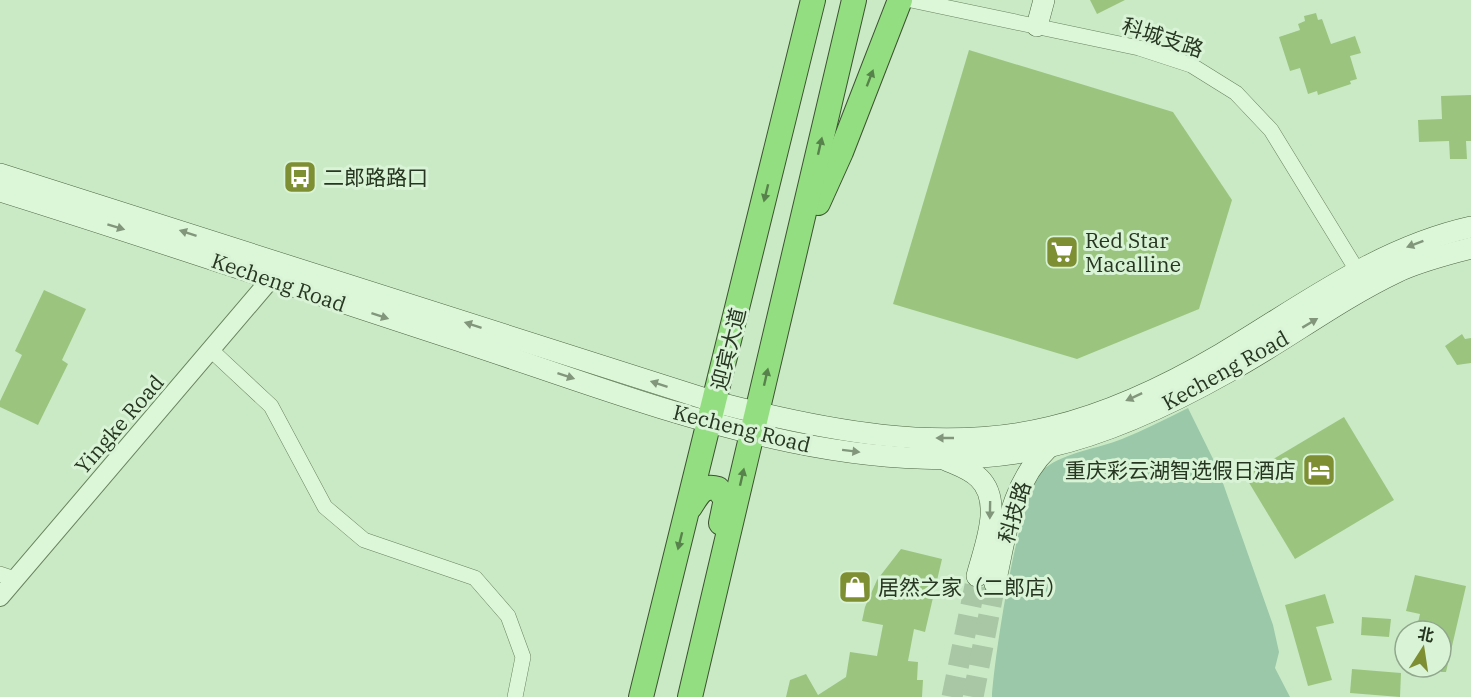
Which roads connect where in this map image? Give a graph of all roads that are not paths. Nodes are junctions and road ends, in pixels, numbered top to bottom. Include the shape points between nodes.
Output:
1 (813, 0) edge
2 (855, 0) edge
3 (900, 0) edge
4 (911, 0) edge
5 (1044, 0) edge
6 (806, 12) edge
7 (1037, 26) junction
8 (0, 174) edge
9 (0, 190) edge
10 (1471, 227) edge
11 (1471, 248) edge
12 (796, 249) junction
13 (1362, 278) junction
14 (270, 280) junction
15 (212, 351) junction
16 (712, 412) junction
17 (755, 423) junction
18 (1049, 447) junction
19 (940, 457) junction
20 (688, 512) junction
21 (8, 576) edge
22 (0, 597) edge
23 (702, 646) junction
24 (514, 697) edge
25 (641, 697) edge
26 (690, 697) edge

1 - 6 highway, 迎宾大道
12 -> 2 highway, 迎宾大道
12 -> 3 highway via 841,152
4 - 7 street, 科城支路
5 - 7 main road
6 -> 16 highway, 迎宾大道 via 800,55
7 - 13 street, 科城支路 via 1173,59 1236,93 1255,110 1286,151
16 -> 8 main road, Kecheng Road
9 -> 14 main road, Kecheng Road
10 -> 13 main road, Kecheng Road via 1430,238
11 - 13 main road, Kecheng Road
17 -> 12 highway, 迎宾大道
13 -> 17 main road, Kecheng Road via 1193,369 1109,408 1052,427 993,437 920,438
18 -> 13 main road, Kecheng Road via 1114,426 1192,392 1229,372
14 - 15 street, Yingke Road
14 -> 16 main road, Kecheng Road
15 - 21 street, Yingke Road
15 - 24 street via 271,406 325,507 364,540 475,578 508,616 523,657
16 - 17 main road, Kecheng Road
16 - 20 highway, 迎宾大道
17 -> 19 main road, Kecheng Road via 829,449
23 -> 17 highway, 迎宾大道
18 - 19 main road, Kecheng Road via 1001,455
19 -> 18 main road, 科技路 via 977,476 989,495 986,580 1020,484
20 - 23 highway via 705,488 718,489 724,495 704,603
20 -> 25 highway, 迎宾大道
21 - 22 street, Yingke Road
23 - 26 highway, 迎宾大道

